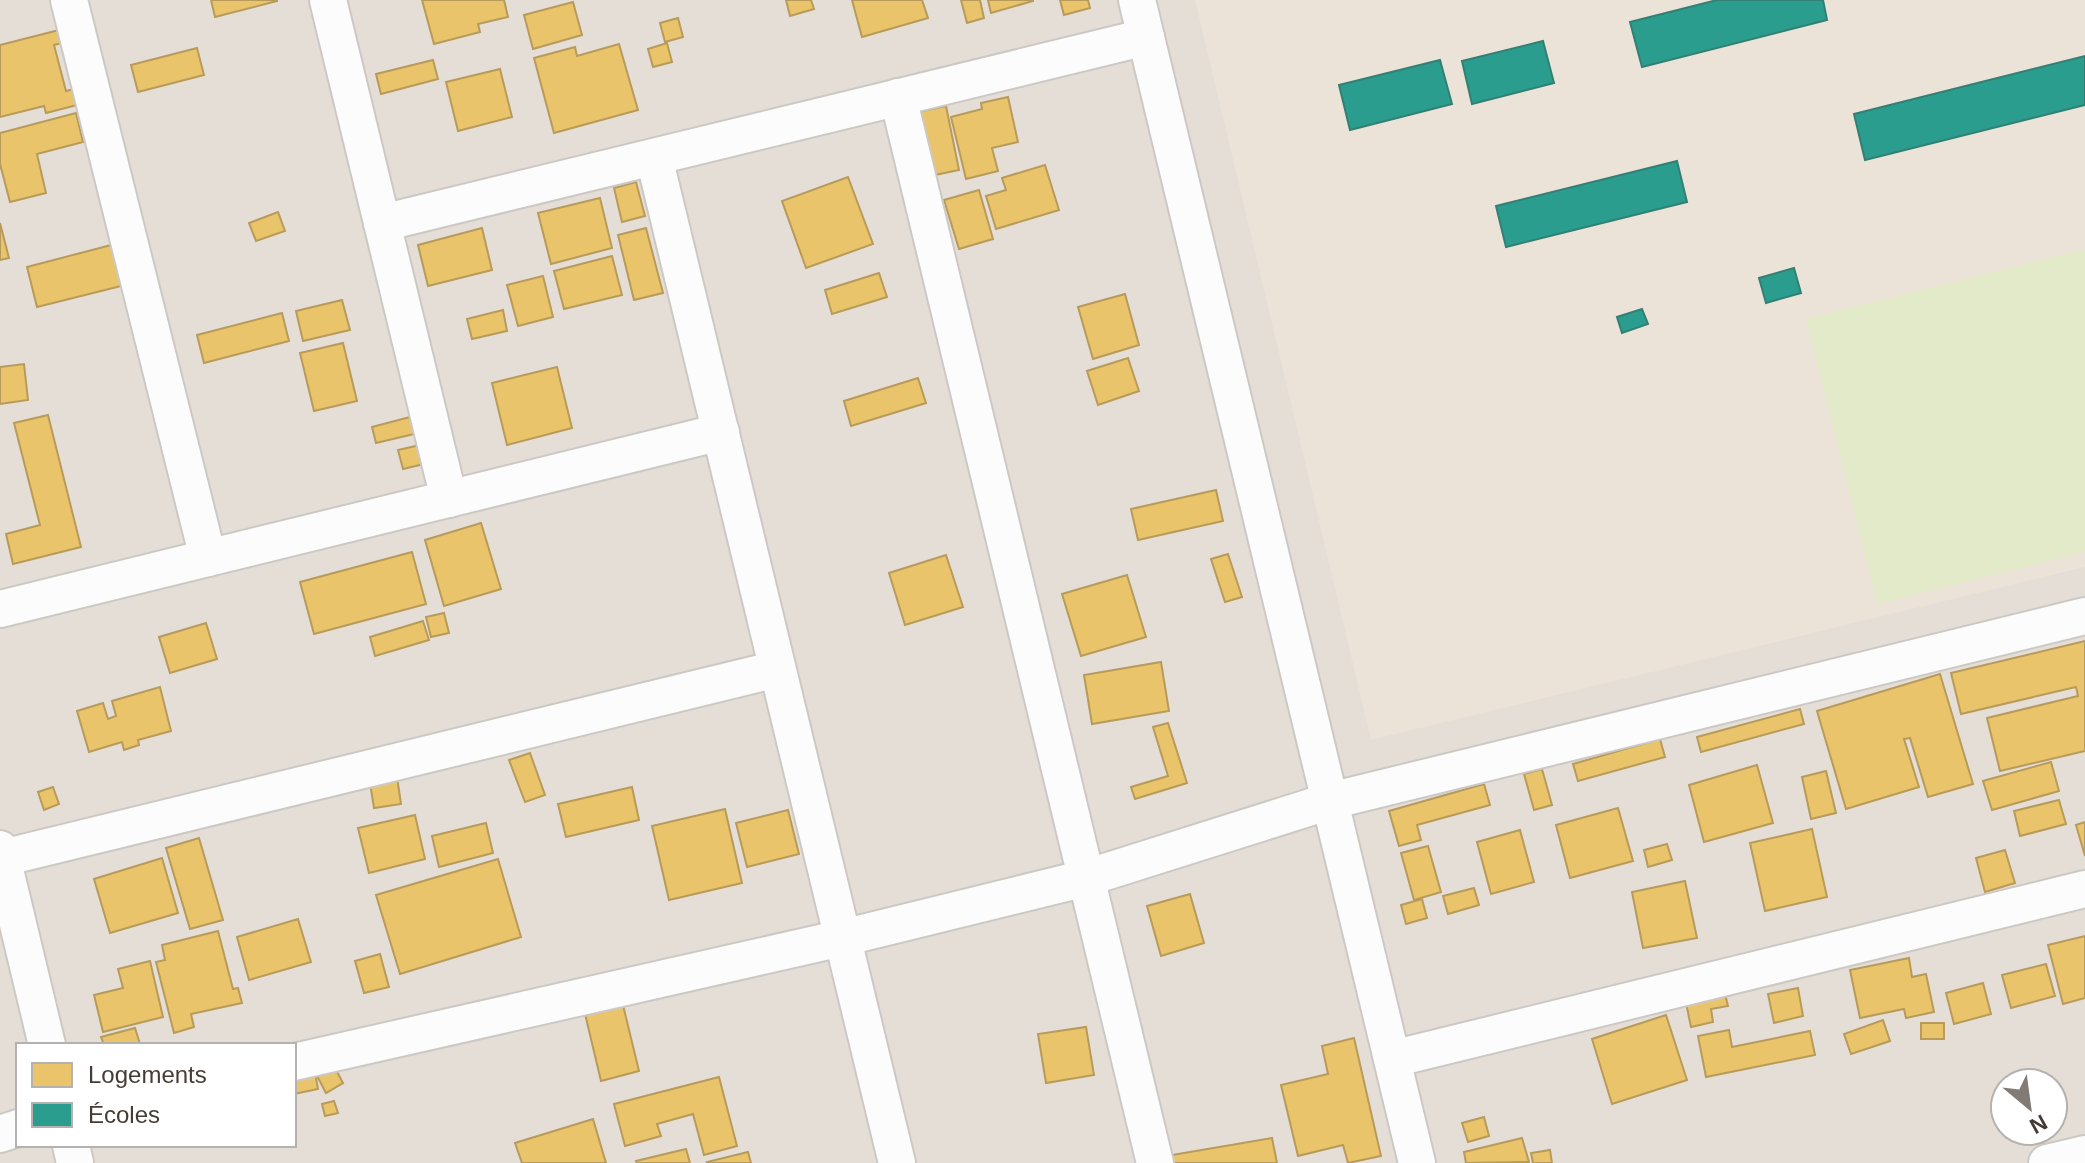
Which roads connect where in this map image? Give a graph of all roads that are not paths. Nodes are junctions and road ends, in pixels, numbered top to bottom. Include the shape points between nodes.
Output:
1 (69, 0) edge
2 (328, 0) edge
3 (1137, 0) edge
4 (1146, 37) junction
5 (898, 97) junction
6 (654, 157) junction
7 (382, 223) junction
8 (721, 432) junction
9 (449, 499) junction
10 (208, 558) junction
11 (0, 609) edge
12 (2085, 616) edge
13 (777, 669) junction
14 (1330, 803) junction
15 (1, 854) edge
16 (1086, 878) junction
17 (2085, 889) edge
18 (842, 938) junction
19 (47, 1043) edge
20 (1392, 1059) junction
21 (296, 1062) edge
22 (2085, 1154) edge
23 (897, 1163) edge
24 (1155, 1163) edge
25 (1417, 1163) edge
26 (2047, 1163) edge

1 - 10 street
2 - 7 street
3 - 4 street
4 - 5 street
4 - 14 street
5 - 6 street
5 - 16 street
6 - 7 street
6 - 8 street
7 - 9 street
8 - 9 street
8 - 13 street
9 - 10 street
10 - 11 street
12 - 14 street
13 - 15 street
13 - 18 street
14 - 16 street
14 - 20 street
15 - 19 street
16 - 18 street
16 - 24 street
17 - 20 street
18 - 21 street
18 - 23 street
20 - 25 street
22 - 26 street

